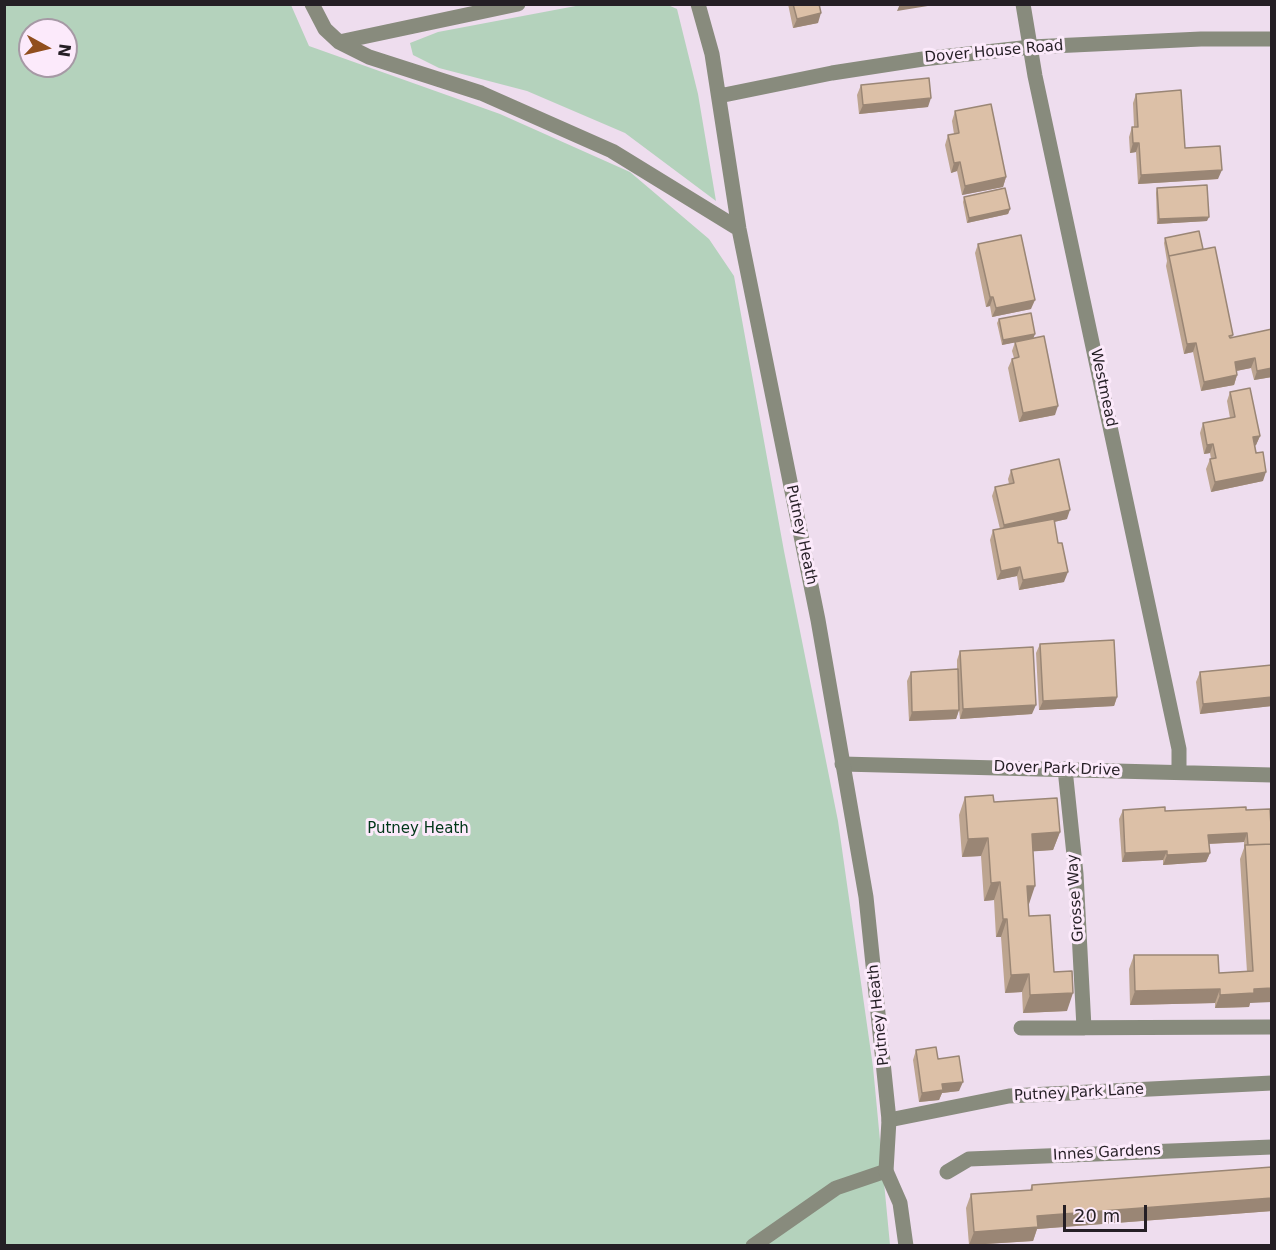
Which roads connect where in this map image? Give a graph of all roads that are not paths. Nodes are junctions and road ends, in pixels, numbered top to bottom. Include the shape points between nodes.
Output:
1 (312, 4) edge
2 (518, 4) edge
3 (698, 4) edge
4 (1023, 4) edge
5 (1272, 39) edge
6 (339, 42) junction
7 (1031, 47) junction
8 (719, 96) junction
9 (739, 229) junction
10 (842, 764) junction
11 (1065, 769) junction
12 (1179, 772) junction
13 (1272, 775) edge
14 (1272, 1027) edge
15 (1021, 1028) dead end
16 (1084, 1028) junction
17 (1272, 1083) edge
18 (889, 1120) junction
19 (1272, 1147) edge
20 (886, 1171) junction
21 (947, 1172) dead end
22 (753, 1245) edge
23 (906, 1245) edge

1 - 6 street via 325,29
2 - 6 street
3 - 8 street, Putney Heath
4 - 7 street, Westmead
5 - 7 street, Dover House Road
6 - 9 street via 369,57 481,93 612,151
7 - 8 street, Dover House Road via 832,73
7 - 12 street, Westmead via 1179,749
8 - 9 street, Putney Heath
9 - 10 street, Putney Heath via 818,620
10 - 11 street, Dover Park Drive
10 - 18 street, Putney Heath via 866,897
11 - 12 street, Dover Park Drive
11 - 16 street, Grosse Way via 1076,874
12 - 13 street, Dover Park Drive
14 - 16 street
15 - 16 street
17 - 18 street, Putney Park Lane via 1009,1096
18 - 20 street, Putney Heath
19 - 21 street, Innes Gardens via 969,1159
20 - 22 street via 836,1188
20 - 23 street, Putney Heath via 900,1203

